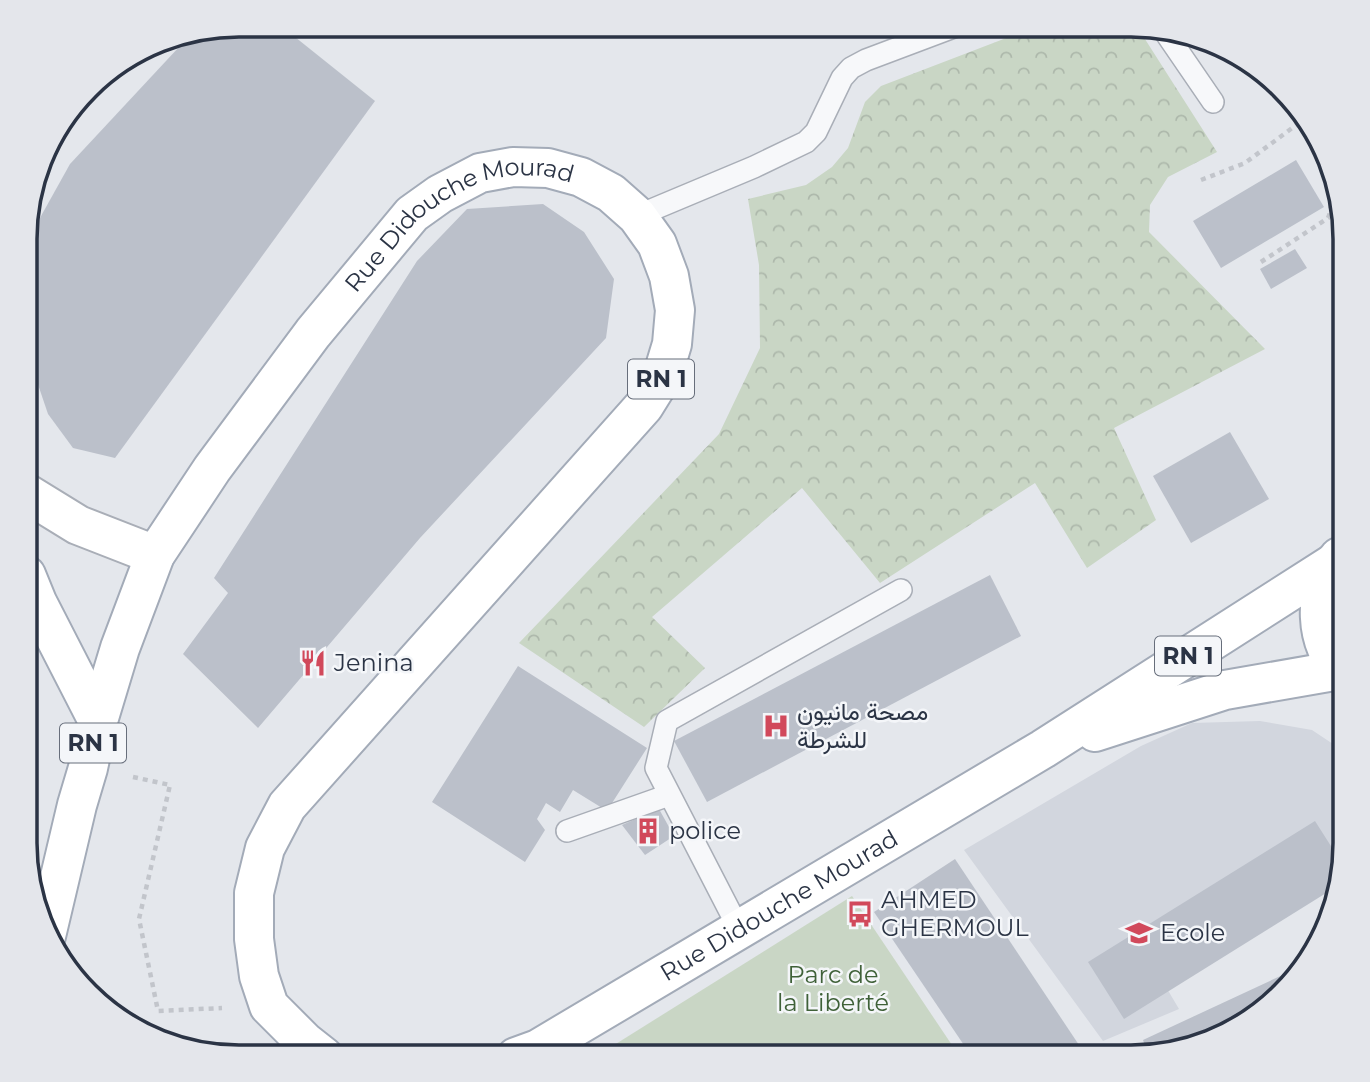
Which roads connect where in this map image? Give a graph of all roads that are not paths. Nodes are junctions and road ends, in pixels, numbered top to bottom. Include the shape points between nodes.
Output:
1 (927, 37) edge
2 (1171, 41) edge
3 (1213, 102) dead end
4 (637, 216) junction
5 (37, 500) edge
6 (155, 555) junction
7 (1333, 560) edge
8 (1333, 568) edge
9 (901, 590) dead end
10 (37, 602) edge
11 (1333, 657) edge
12 (1333, 674) edge
13 (98, 721) junction
14 (1043, 749) junction
15 (669, 795) junction
16 (567, 831) dead end
17 (51, 916) edge
18 (739, 929) junction
19 (309, 1045) edge
20 (545, 1045) edge

1 - 4 lane via 851,68 806,142
2 - 3 lane
4 - 6 main road, Rue Didouche Mourad / RN 1 via 601,187 548,168 513,167 480,173 440,194 412,215 313,333
4 - 19 main road, Rue Didouche Mourad / RN 1 via 657,244 675,310 672,344 662,377 644,406 287,806 265,848 254,893 259,976 269,1006
5 - 6 main road via 78,525
6 - 13 main road, Rue Didouche Mourad / RN 1
7 - 14 main road, Rue Didouche Mourad / RN 1
8 - 11 main road via 1322,589 1319,618
9 - 15 lane via 667,721 656,768
10 - 13 main road
12 - 14 main road, Rue Didouche Mourad / RN 1 via 1225,690
13 - 17 main road, Rue Didouche Mourad / RN 1
14 - 18 main road, Rue Didouche Mourad / RN 1
15 - 16 lane
15 - 18 lane
18 - 20 main road, Rue Didouche Mourad / RN 1

